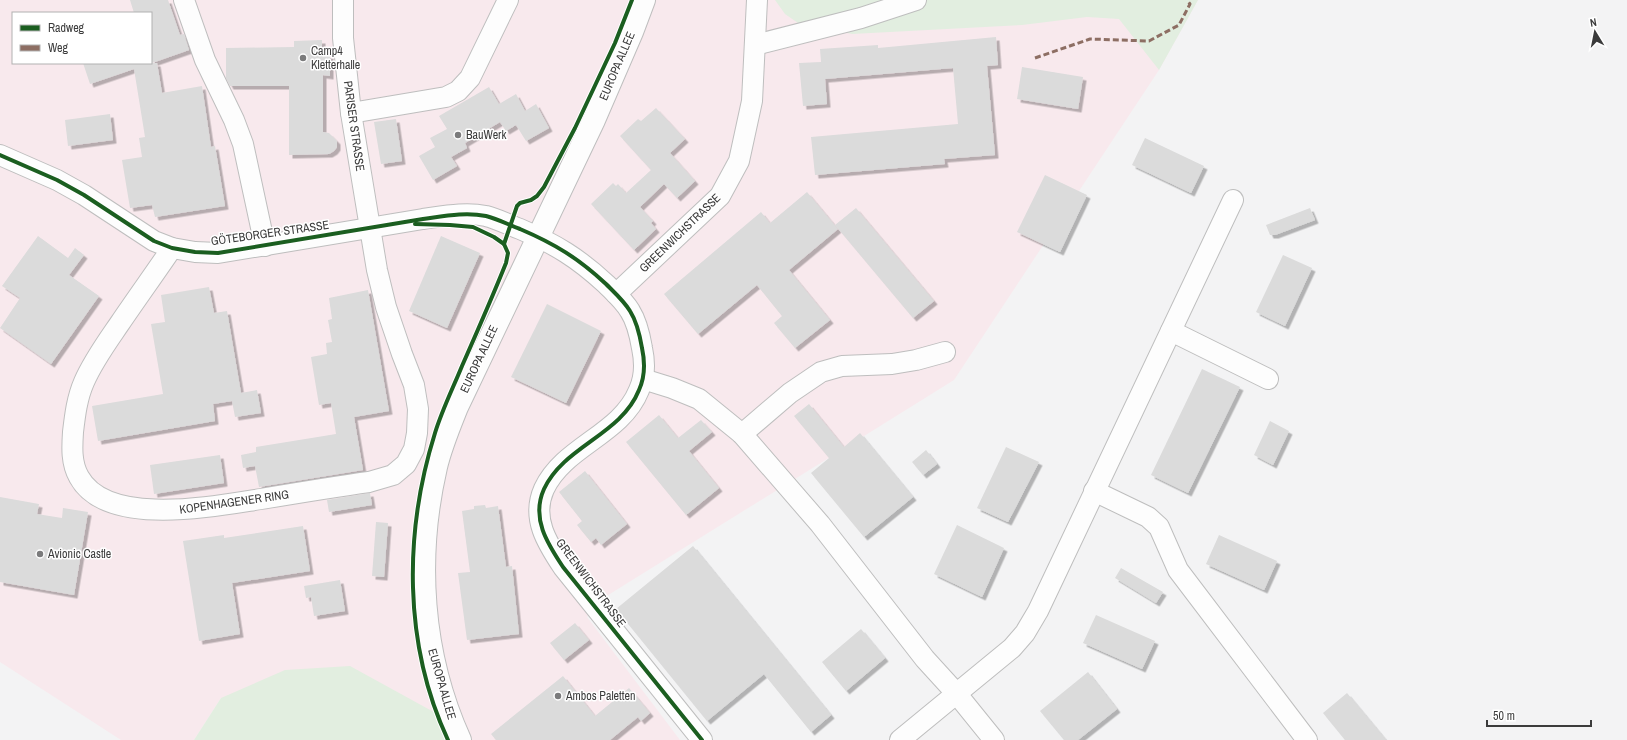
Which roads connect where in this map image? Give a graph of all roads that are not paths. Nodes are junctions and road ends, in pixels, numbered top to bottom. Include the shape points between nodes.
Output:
1 (184, 0) edge
2 (343, 0) edge
3 (508, 0) edge
4 (644, 0) edge
5 (757, 0) edge
6 (916, 0) edge
7 (755, 45) junction
8 (351, 113) junction
9 (0, 155) edge
10 (1233, 200) dead end
11 (370, 228) junction
12 (537, 236) junction
13 (265, 246) junction
14 (172, 248) junction
15 (616, 294) junction
16 (1171, 331) junction
17 (945, 352) dead end
18 (643, 379) junction
19 (1268, 379) dead end
20 (742, 434) junction
21 (1094, 491) junction
22 (956, 693) junction
23 (460, 740) edge
24 (702, 740) edge
25 (900, 740) edge
26 (994, 740) edge
27 (1307, 740) edge

1 - 13 street via 205,60 243,144
2 - 8 street, PARISER STRASSE via 343,38
3 - 8 street via 470,78 458,91 446,97
4 - 12 main road, EUROPA ALLEE via 594,120
5 - 7 street, GREENWICHSTRASSE
6 - 7 street via 861,18
7 - 15 street, GREENWICHSTRASSE via 752,101 739,161 720,196
8 - 11 street, PARISER STRASSE
9 - 14 street, GÖTEBORGER STRASSE via 64,184 154,240
10 - 16 street
11 - 12 street, GÖTEBORGER STRASSE via 452,214 468,214 488,217
11 - 13 street, GÖTEBORGER STRASSE
11 - 14 street, KOPENHAGENER RING via 386,307 414,385 418,409 414,449 406,464 393,475 369,482 205,508 141,509 108,501 92,492 79,477 73,461 72,444 76,411 84,382 97,356
12 - 15 street, GREENWICHSTRASSE via 572,255
12 - 23 main road, EUROPA ALLEE via 444,439 430,500 424,559 426,614 440,686
13 - 14 street, GÖTEBORGER STRASSE via 218,252
15 - 18 street, GREENWICHSTRASSE via 631,312 636,324 644,355
16 - 19 street
16 - 21 street
17 - 20 street via 892,364 842,366 821,372 790,393
18 - 20 street via 699,399
18 - 24 street, GREENWICHSTRASSE via 635,399 626,412 554,473 544,489 539,508 541,526 547,543 563,567
20 - 22 street via 825,530 925,659
21 - 22 street via 1038,611 1025,633 1012,648
21 - 27 street via 1148,517 1159,527 1178,570
22 - 25 street
22 - 26 street

